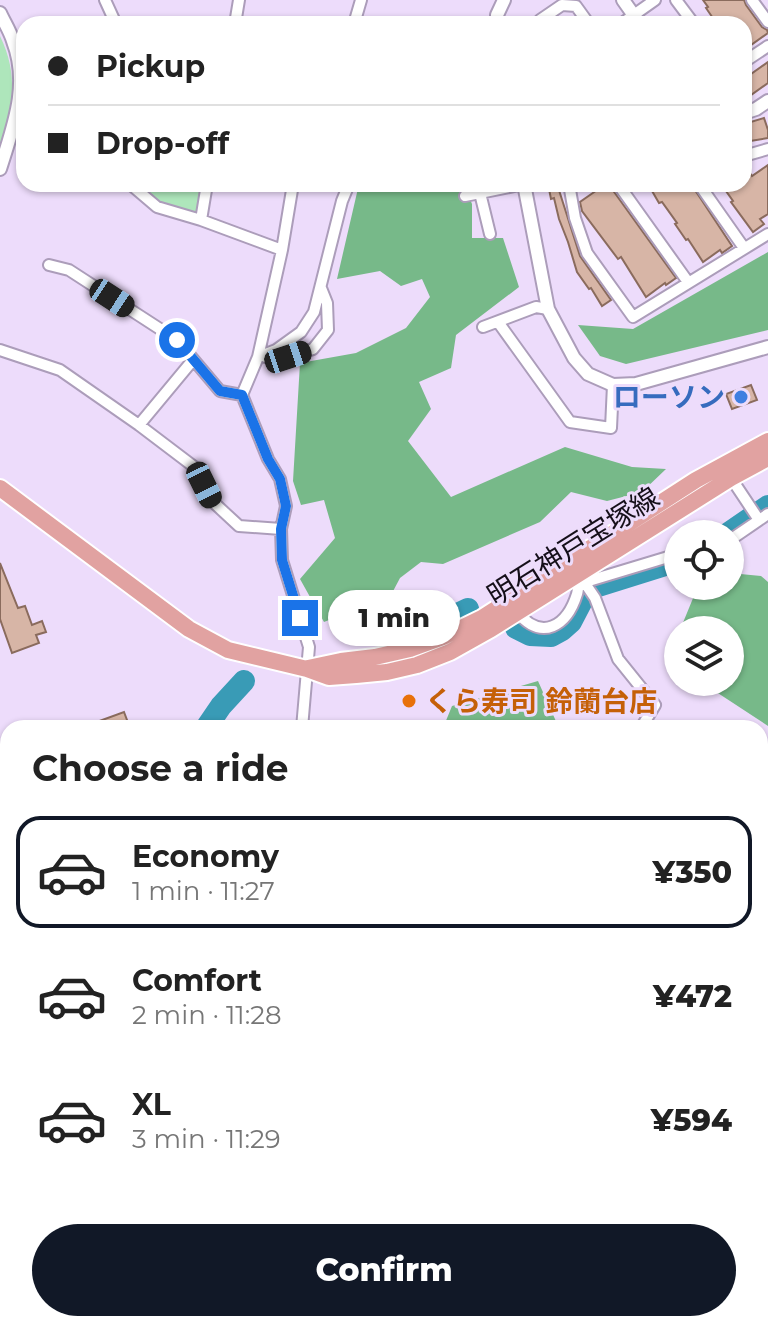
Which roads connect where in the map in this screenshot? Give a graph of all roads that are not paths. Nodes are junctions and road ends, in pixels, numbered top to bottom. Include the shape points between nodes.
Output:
1 (655, 0) edge
2 (752, 0) edge
3 (0, 13) edge
4 (546, 16) edge
5 (583, 16) edge
6 (640, 16) edge
7 (768, 22) edge
8 (16, 51) edge
9 (16, 128) edge
10 (0, 169) edge
11 (139, 192) edge
12 (206, 192) edge
13 (292, 192) edge
14 (346, 192) edge
15 (485, 192) edge
16 (526, 192) edge
17 (570, 192) edge
18 (624, 192) edge
19 (705, 192) edge
20 (480, 193) junction
21 (465, 196) dead end
22 (201, 220) junction
23 (490, 234) dead end
24 (768, 234) edge
25 (744, 248) junction
26 (282, 250) junction
27 (49, 265) dead end
28 (688, 282) junction
29 (320, 286) junction
30 (548, 309) junction
31 (498, 322) junction
32 (483, 327) dead end
33 (768, 347) edge
34 (0, 350) edge
35 (258, 357) junction
36 (193, 360) junction
37 (613, 385) junction
38 (242, 395) junction
39 (139, 425) junction
40 (768, 441) edge
41 (768, 458) edge
42 (731, 478) junction
43 (0, 488) edge
44 (763, 517) edge
45 (281, 529) junction
46 (744, 530) edge
47 (664, 558) edge
48 (578, 573) junction
49 (517, 612) junction
50 (307, 669) junction
51 (303, 720) edge
52 (646, 720) edge

1 - 6 street
2 - 7 street
3 - 8 street
4 - 5 street via 562,5 576,6
9 - 10 street
11 - 22 street via 157,207
12 - 22 street
13 - 26 street
14 - 29 street
15 - 20 street
16 - 30 street
17 - 28 street via 587,253 633,317
18 - 28 street
19 - 25 street
20 - 21 street
20 - 23 street
22 - 26 street
24 - 25 street
25 - 28 street
26 - 35 street
27 - 36 street via 69,270 177,340
29 - 35 street via 314,312 301,332
29 - 35 street via 328,330 313,349 288,357
30 - 31 street via 536,307
30 - 37 street via 574,358 588,374
31 - 32 street
31 - 37 street via 570,422 611,428
33 - 37 street via 636,384
34 - 39 street via 60,370
35 - 38 street
36 - 38 street via 220,391
36 - 39 street
38 - 45 street via 280,479 286,506
39 - 45 street via 197,469 212,501 239,526
40 - 50 main road, 明石神戸宝塚線 via 696,480 482,618 410,649
41 - 42 main road, 明石神戸宝塚線
42 - 44 street
42 - 48 main road, 明石神戸宝塚線
43 - 50 main road, 明石神戸宝塚線 via 189,629 228,650
44 - 46 street
45 - 50 street via 282,560 309,647
47 - 48 street via 592,580
48 - 49 main road, 明石神戸宝塚線
48 - 49 street via 578,592 564,621 546,628 527,624
48 - 52 street via 595,598 618,659 655,705
49 - 50 main road, 明石神戸宝塚線 via 417,665 329,677
50 - 51 street

